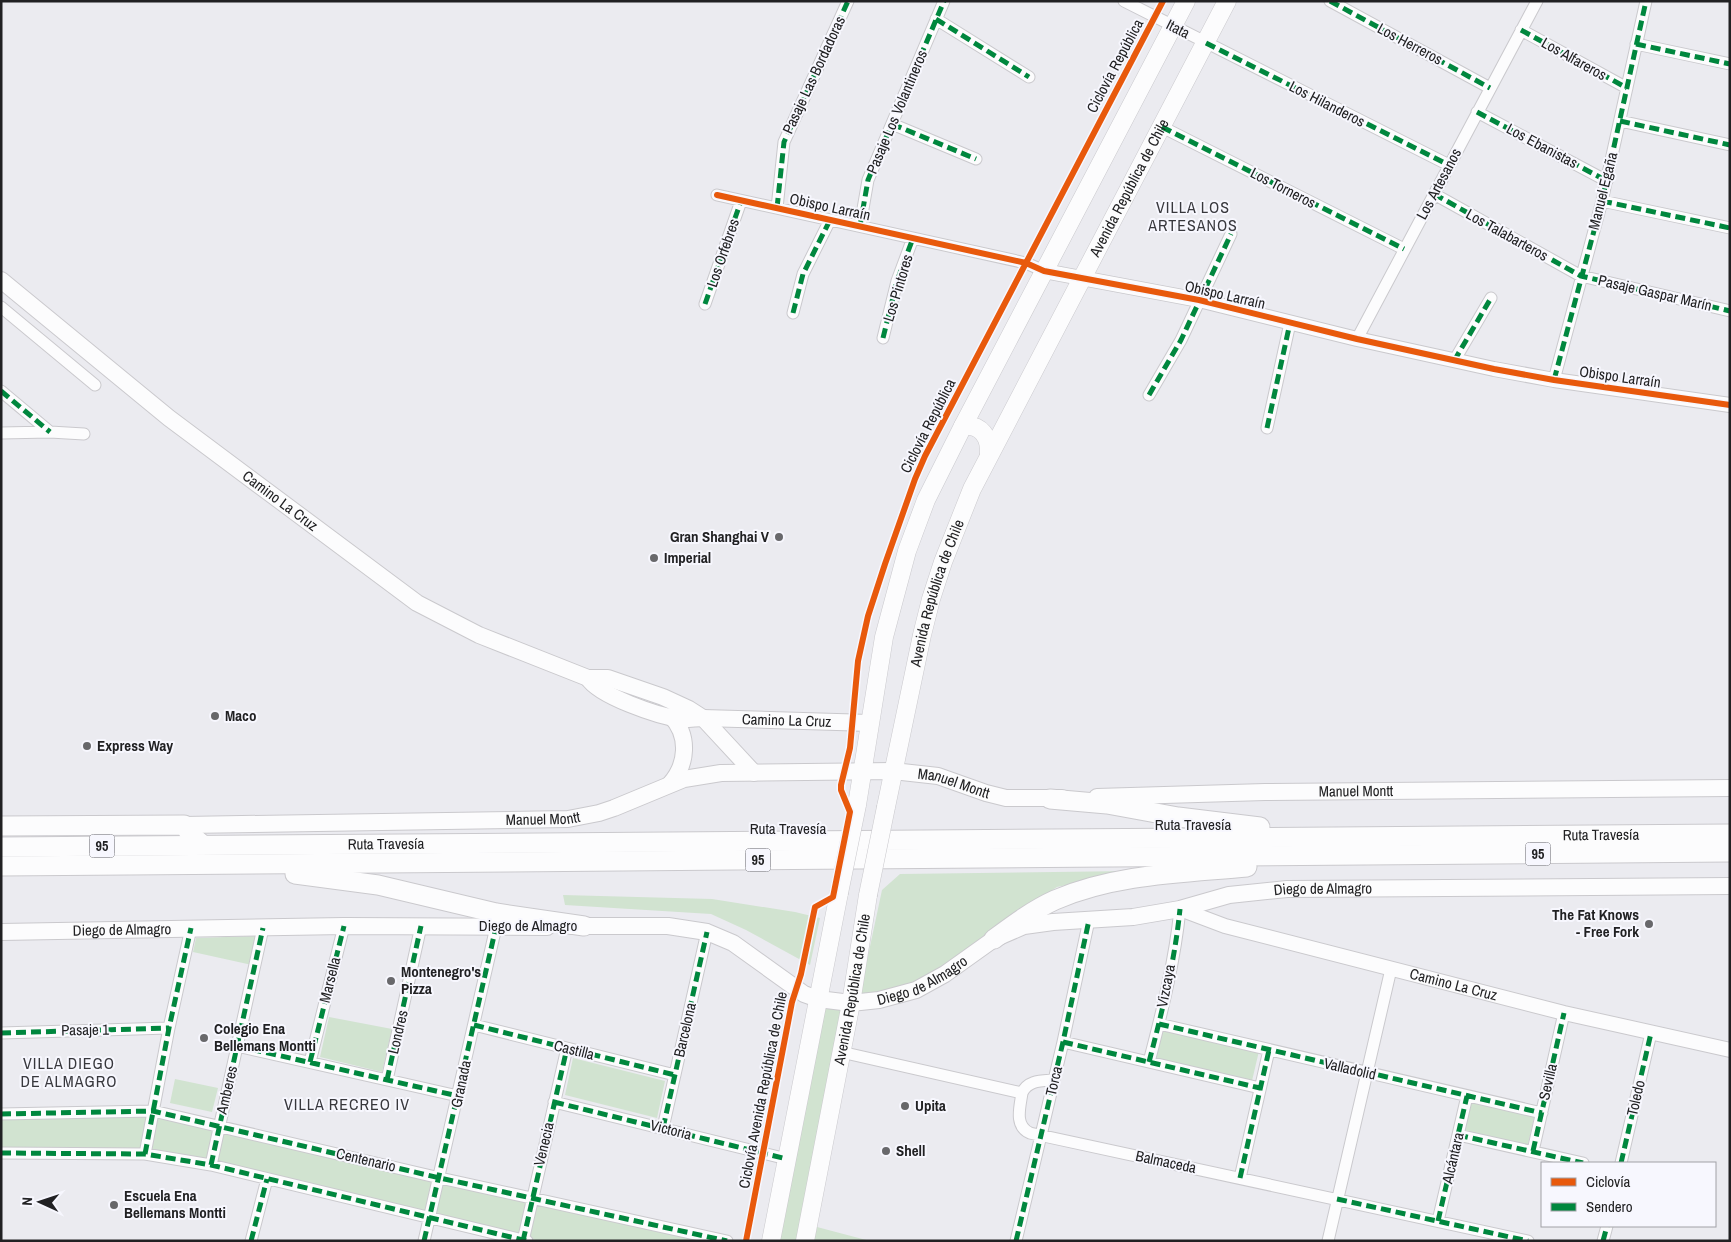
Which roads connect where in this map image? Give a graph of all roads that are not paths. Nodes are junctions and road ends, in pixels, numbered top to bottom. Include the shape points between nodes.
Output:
1 (848, 1) edge
2 (944, 1) edge
3 (1124, 1) edge
4 (1186, 1) edge
5 (1227, 1) edge
6 (1330, 1) edge
7 (1537, 1) edge
8 (1646, 1) edge
9 (936, 19) junction
10 (1173, 26) junction
11 (1521, 30) junction
12 (1206, 43) junction
13 (1636, 44) junction
14 (1730, 64) edge
15 (1029, 77) dead end
16 (1490, 88) junction
17 (1627, 88) junction
18 (1477, 112) junction
19 (1620, 121) junction
20 (892, 124) junction
21 (1162, 127) junction
22 (1730, 145) edge
23 (976, 159) dead end
24 (1449, 165) junction
25 (1607, 181) junction
26 (1434, 194) junction
27 (717, 196) dead end
28 (741, 201) junction
29 (1602, 201) junction
30 (777, 208) junction
31 (830, 220) junction
32 (860, 226) junction
33 (1730, 228) edge
34 (1231, 234) dead end
35 (913, 238) junction
36 (1404, 249) junction
37 (1044, 271) junction
38 (1581, 276) junction
39 (1082, 279) junction
40 (1, 280) edge
41 (1491, 298) dead end
42 (1199, 300) junction
43 (705, 304) dead end
44 (1, 307) edge
45 (1730, 310) edge
46 (794, 313) dead end
47 (1290, 323) junction
48 (883, 338) dead end
49 (1356, 339) junction
50 (1454, 361) junction
51 (1554, 380) junction
52 (95, 384) dead end
53 (1, 391) edge
54 (1149, 395) dead end
55 (1730, 405) edge
56 (963, 426) junction
57 (1267, 428) dead end
58 (50, 432) junction
59 (1, 433) edge
60 (84, 434) dead end
61 (990, 454) junction
62 (588, 678) junction
63 (671, 716) junction
64 (703, 718) junction
65 (870, 723) junction
66 (893, 771) junction
67 (862, 772) junction
68 (754, 773) junction
69 (670, 784) junction
70 (1730, 788) edge
71 (1050, 799) junction
72 (184, 825) junction
73 (1, 826) edge
74 (1730, 834) edge
75 (1359, 837) junction
76 (203, 845) junction
77 (1, 847) edge
78 (1730, 852) edge
79 (1346, 855) junction
80 (170, 864) junction
81 (1, 866) edge
82 (1730, 886) edge
83 (1180, 909) junction
84 (1089, 920) junction
85 (344, 926) junction
86 (422, 926) junction
87 (584, 926) junction
88 (496, 927) junction
89 (191, 928) junction
90 (263, 928) junction
91 (1, 932) edge
92 (707, 932) junction
93 (994, 939) junction
94 (1391, 969) junction
95 (818, 999) junction
96 (851, 1003) junction
97 (1564, 1013) junction
98 (1159, 1024) junction
99 (474, 1025) junction
100 (170, 1028) junction
101 (1, 1033) edge
102 (1651, 1033) junction
103 (1063, 1042) junction
104 (237, 1046) junction
105 (567, 1048) junction
106 (1269, 1050) junction
107 (1730, 1050) edge
108 (841, 1052) junction
109 (310, 1062) junction
110 (1149, 1062) junction
111 (1367, 1072) junction
112 (675, 1075) junction
113 (388, 1080) junction
114 (1054, 1080) junction
115 (1260, 1088) junction
116 (1022, 1093) junction
117 (458, 1096) junction
118 (1467, 1096) junction
119 (554, 1102) junction
120 (153, 1111) junction
121 (1542, 1113) junction
122 (1, 1114) edge
123 (218, 1126) junction
124 (663, 1128) junction
125 (1041, 1135) junction
126 (1458, 1135) junction
127 (1533, 1151) junction
128 (1, 1153) edge
129 (145, 1154) junction
130 (787, 1159) junction
131 (1579, 1162) edge
132 (1621, 1162) edge
133 (211, 1166) junction
134 (440, 1178) junction
135 (1240, 1178) junction
136 (267, 1179) junction
137 (532, 1198) junction
138 (1337, 1199) junction
139 (430, 1219) junction
140 (1438, 1221) junction
141 (1607, 1227) edge
142 (1508, 1239) edge
143 (524, 1240) edge
144 (251, 1241) edge
145 (424, 1241) edge
146 (727, 1241) edge
147 (771, 1241) edge
148 (805, 1241) edge
149 (1016, 1241) edge
150 (1328, 1241) edge
151 (1528, 1241) edge
152 (1603, 1241) edge

1 - 30 street, Pasaje Las Bordadoras via 784,142
2 - 9 street, Pasaje Los Volantineros
3 - 10 street, Itata
4 - 10 main road, Avenida República de Chile
5 - 12 main road, Avenida República de Chile
6 - 16 street, Los Herreros
7 - 11 street, Los Artesanos
8 - 13 street, Manuel Egaña
9 - 15 street
9 - 20 street, Pasaje Los Volantineros
10 - 12 street, Itata
10 - 37 main road, Avenida República de Chile
11 - 16 street, Los Artesanos
11 - 17 street, Los Alfareros
12 - 21 main road, Avenida República de Chile
12 - 24 street, Los Hilanderos
13 - 14 street
13 - 17 street, Manuel Egaña
16 - 18 street, Los Artesanos
17 - 19 street, Manuel Egaña
18 - 24 street, Los Artesanos
18 - 25 street, Los Ebanistas
19 - 22 street
19 - 25 street, Manuel Egaña
20 - 23 street
20 - 32 street, Pasaje Los Volantineros via 868,180
21 - 36 street, Los Torneros
21 - 39 main road, Avenida República de Chile
24 - 26 street, Los Artesanos
25 - 29 street, Manuel Egaña
26 - 36 street, Los Artesanos
26 - 38 street, Los Talabarteros
27 - 28 street, Obispo Larraín
28 - 30 street, Obispo Larraín
28 - 43 street, Los Orfebres
29 - 33 street
29 - 38 street, Manuel Egaña
30 - 31 street, Obispo Larraín
31 - 32 street, Obispo Larraín
31 - 46 street via 803,274
32 - 35 street, Obispo Larraín
34 - 42 street
35 - 37 street, Obispo Larraín via 1026,262
35 - 48 street, Los Pintores via 897,281
36 - 49 street, Los Artesanos
37 - 39 street, Obispo Larraín
37 - 56 main road, Avenida República de Chile
38 - 45 street, Pasaje Gaspar Marín
38 - 51 street, Manuel Egaña
39 - 42 street, Obispo Larraín
39 - 61 main road, Avenida República de Chile
40 - 62 main road, Camino La Cruz via 169,418 417,603 479,635
41 - 50 street
42 - 47 street, Obispo Larraín
42 - 54 street via 1181,340
44 - 52 street
47 - 49 street, Obispo Larraín
47 - 57 street
49 - 50 street, Obispo Larraín
50 - 51 street, Obispo Larraín
51 - 55 street, Obispo Larraín
53 - 58 street
56 - 61 main road via 983,432
56 - 65 main road, Avenida República de Chile via 926,500 907,551 884,638
58 - 59 street
58 - 60 street
61 - 66 main road, Avenida República de Chile via 972,489 931,599
62 - 63 main road, Camino La Cruz via 604,692
62 - 64 main road, Camino La Cruz via 608,678 675,702
63 - 64 main road, Camino La Cruz
63 - 69 main road via 679,729 684,749 682,767
64 - 65 main road, Camino La Cruz
64 - 68 main road
65 - 67 main road, Avenida República de Chile
66 - 67 main road, Manuel Montt
66 - 71 main road, Manuel Montt via 938,776 1006,798
66 - 96 main road, Avenida República de Chile, bridge
67 - 68 main road, Manuel Montt
67 - 95 main road, Avenida República de Chile, bridge
68 - 69 main road, Manuel Montt via 709,774
69 - 72 main road, Manuel Montt via 614,808 568,819
70 - 71 main road, Manuel Montt via 1264,792
71 - 75 highway via 1107,804 1219,823
72 - 73 highway
72 - 76 highway
74 - 75 highway, Ruta Travesía / 95
75 - 76 highway, Ruta Travesía / 95
76 - 77 highway, Ruta Travesía / 95
78 - 79 highway, Ruta Travesía / 95
79 - 80 highway, Ruta Travesía / 95
79 - 93 highway via 1158,875 1105,884 1054,901 1024,917
80 - 81 highway, Ruta Travesía / 95
80 - 87 highway via 344,879 496,913
82 - 83 main road, Diego de Almagro via 1287,888 1229,895
83 - 84 main road, Diego de Almagro
83 - 94 street, Camino La Cruz via 1225,926
83 - 98 street, Vizcaya
84 - 93 main road, Diego de Almagro via 1038,923
84 - 103 street, Torca
85 - 86 main road, Diego de Almagro
85 - 90 main road, Diego de Almagro
85 - 109 street, Marsella
86 - 88 main road, Diego de Almagro
86 - 113 street, Londres
87 - 88 main road, Diego de Almagro
87 - 92 main road, Diego de Almagro via 668,926
88 - 99 street, Granada
89 - 90 main road, Diego de Almagro
89 - 91 main road, Diego de Almagro
89 - 100 street
90 - 104 street, Amberes
92 - 95 main road, Diego de Almagro via 733,943 798,991
92 - 112 street, Barcelona
93 - 96 main road, Diego de Almagro via 916,990 879,1000
94 - 97 street, Camino La Cruz
94 - 111 street
95 - 96 main road, Diego de Almagro
95 - 130 main road, Avenida República de Chile
96 - 108 main road, Avenida República de Chile
97 - 102 street, Camino La Cruz
97 - 121 street, Sevilla
98 - 106 street, Valladolid
98 - 110 street, Vizcaya
99 - 105 street, Castilla
99 - 117 street, Granada
100 - 101 street, Pasaje 1
100 - 120 street
102 - 107 street, Camino La Cruz
102 - 132 street, Toledo
103 - 110 street
103 - 114 street, Torca
104 - 109 street
104 - 123 street, Amberes
105 - 112 street, Castilla
105 - 119 street, Venecia
106 - 111 street, Valladolid
106 - 115 street
108 - 116 street
108 - 148 main road, Avenida República de Chile
109 - 113 street
110 - 115 street
111 - 118 street, Valladolid
111 - 138 street
112 - 124 street, Barcelona
113 - 117 street
114 - 116 street via 1029,1084
114 - 125 street, Torca
115 - 135 street
116 - 125 street, Balmaceda via 1020,1124 1024,1130
117 - 134 street, Granada
118 - 121 street, Valladolid
118 - 126 street, Alcántara
119 - 124 street, Victoria
119 - 137 street, Venecia
120 - 122 street, Centenario
120 - 123 street, Centenario
120 - 129 street
121 - 127 street, Sevilla
123 - 133 street, Amberes
123 - 134 street, Centenario
124 - 130 street, Victoria
125 - 135 street, Balmaceda
125 - 149 street, Torca
126 - 127 street
126 - 140 street, Alcántara
127 - 131 street
128 - 129 street
129 - 133 street
130 - 147 main road, Avenida República de Chile
133 - 136 street
134 - 137 street, Centenario
134 - 139 street, Granada
135 - 138 street, Balmaceda
136 - 139 street
136 - 144 street
137 - 143 street, Venecia
137 - 146 street, Centenario
138 - 140 street, Balmaceda
138 - 150 street
139 - 143 street
139 - 145 street, Granada
140 - 142 street, Balmaceda
141 - 152 street
142 - 151 street, Balmaceda

